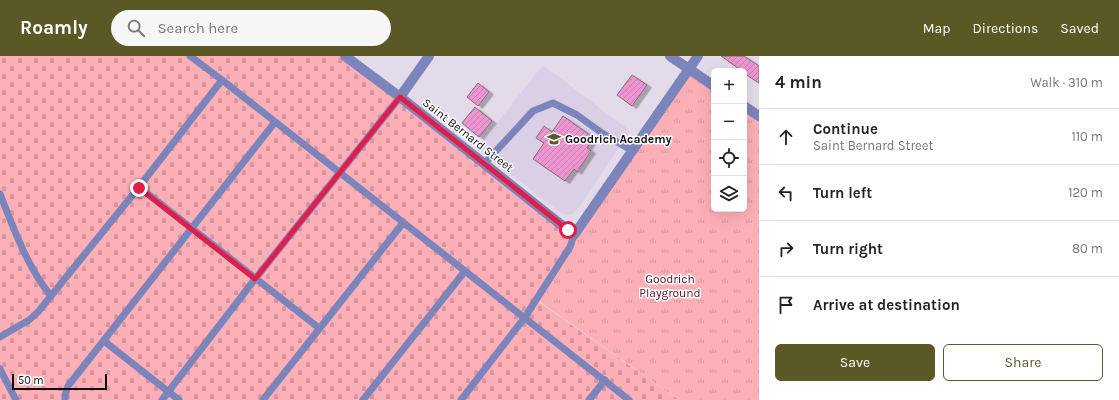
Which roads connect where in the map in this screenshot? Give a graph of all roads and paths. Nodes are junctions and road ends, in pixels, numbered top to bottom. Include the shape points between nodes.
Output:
1 (190, 56) edge
2 (345, 56) edge
3 (429, 56) edge
4 (670, 56) edge
5 (698, 56) edge
6 (689, 69) junction
7 (222, 80) junction
8 (711, 84) edge
9 (400, 97) junction
10 (747, 108) edge
11 (759, 116) edge
12 (275, 122) junction
13 (632, 150) junction
14 (484, 164) junction
15 (339, 173) junction
16 (139, 188) junction
17 (0, 196) edge
18 (403, 223) junction
19 (192, 229) junction
20 (574, 235) junction
21 (465, 271) junction
22 (255, 279) junction
23 (51, 296) junction
24 (525, 317) junction
25 (319, 328) junction
26 (0, 337) edge
27 (104, 341) junction
28 (0, 369) edge
29 (605, 380) junction
30 (169, 392) junction
31 (16, 400) edge
32 (65, 400) edge
33 (162, 400) edge
34 (179, 400) edge
35 (263, 400) edge
36 (363, 400) edge
37 (461, 400) edge
38 (589, 400) edge
39 (629, 400) edge

1 - 7 lane
2 - 9 street, Saint Bernard Street
3 - 9 street
4 - 6 street
5 - 6 street
6 - 8 street
6 - 13 street
7 - 12 lane
7 - 16 lane
9 - 14 street, Saint Bernard Street
9 - 15 lane
10 - 11 street
12 - 15 lane
12 - 19 lane
13 - 14 lane via 553,103 533,111
13 - 20 street
14 - 20 street, Saint Bernard Street
15 - 18 lane
15 - 22 lane
16 - 19 lane
16 - 23 lane
17 - 23 lane via 27,257
18 - 21 lane
18 - 25 lane
19 - 22 lane
19 - 27 lane
20 - 24 lane via 570,247
21 - 24 lane
21 - 36 lane
22 - 25 lane
22 - 30 lane
23 - 26 lane via 29,320
24 - 29 lane
24 - 37 lane
25 - 35 lane
27 - 30 lane
27 - 32 lane via 68,386
28 - 31 lane
29 - 38 lane
29 - 39 lane
30 - 33 lane
30 - 34 lane

